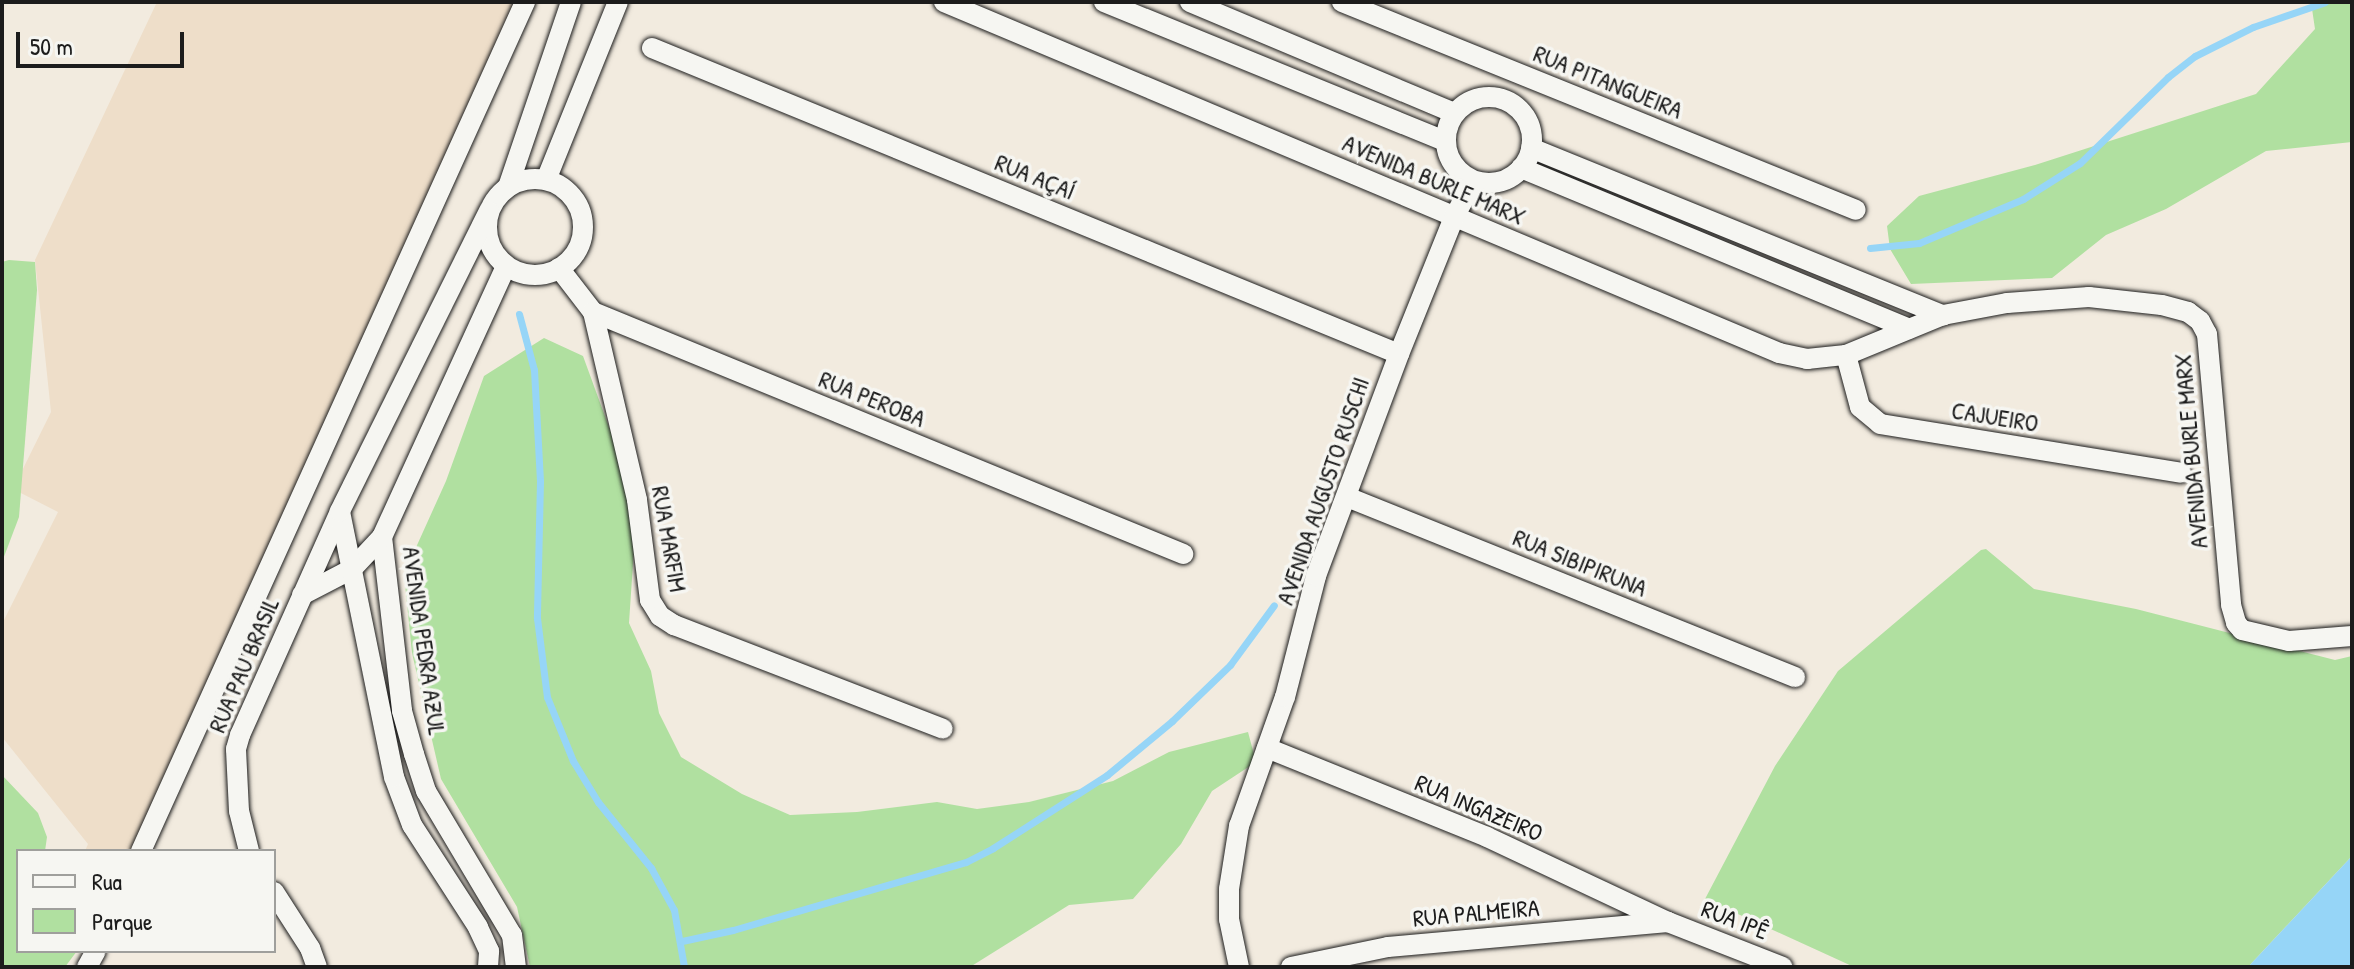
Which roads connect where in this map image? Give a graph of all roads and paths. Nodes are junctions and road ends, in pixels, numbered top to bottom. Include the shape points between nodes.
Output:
1 (525, 2) edge
2 (571, 2) edge
3 (618, 2) edge
4 (944, 2) edge
5 (1104, 2) edge
6 (1190, 2) edge
7 (1342, 2) edge
8 (652, 48) dead end
9 (1519, 74) junction
10 (1509, 101) junction
11 (1454, 113) junction
12 (1445, 141) junction
13 (1531, 148) junction
14 (1521, 168) junction
15 (546, 180) junction
16 (1474, 181) junction
17 (508, 187) junction
18 (1856, 210) dead end
19 (489, 211) junction
20 (1454, 217) junction
21 (506, 266) junction
22 (559, 268) junction
23 (593, 312) junction
24 (1943, 315) junction
25 (1909, 329) junction
26 (1399, 354) junction
27 (1846, 355) junction
28 (2181, 473) dead end
29 (1347, 497) junction
30 (340, 511) junction
31 (382, 537) junction
32 (1183, 554) dead end
33 (352, 569) junction
34 (302, 595) junction
35 (2352, 636) edge
36 (1795, 677) dead end
37 (943, 729) dead end
38 (1267, 748) junction
39 (142, 849) edge
40 (248, 849) edge
41 (276, 895) edge
42 (1668, 922) junction
43 (317, 967) edge
44 (488, 967) edge
45 (516, 967) edge
46 (1239, 967) edge
47 (1291, 967) edge
48 (1783, 967) edge

1 - 39 street
2 - 17 street
3 - 15 street
4 - 20 street, AVENIDA BURLE MARX
5 - 12 street, AVENIDA BURLE MARX
6 - 11 street
7 - 9 street, RUA PITANGUEIRA
8 - 26 street, RUA AÇAÍ
9 - 10 street
9 - 18 street, RUA PITANGUEIRA
10 - 11 street via 1480,97
10 - 13 street via 1527,119
11 - 12 street
12 - 16 street via 1454,166
13 - 14 street
13 - 24 street
14 - 16 street via 1503,181
14 - 25 street, AVENIDA BURLE MARX
15 - 17 street
15 - 22 street via 573,198 583,228 571,258
16 - 20 street, AVENIDA AUGUSTO RUSCHI
17 - 19 street
19 - 21 street via 492,250
19 - 30 street
20 - 26 street, AVENIDA AUGUSTO RUSCHI
20 - 27 street, AVENIDA BURLE MARX via 1779,353 1807,359
21 - 22 street via 532,275
21 - 31 street, AVENIDA PEDRA AZUL
22 - 23 street
23 - 32 street, RUA PEROBA
23 - 37 street, RUA MARFIM via 634,486 650,600 660,616
24 - 25 street, AVENIDA BURLE MARX
24 - 35 street, AVENIDA BURLE MARX via 2007,303 2089,297 2162,305 2200,321 2207,334 2236,623 2242,630 2289,641
25 - 27 street, AVENIDA BURLE MARX
26 - 29 street, AVENIDA AUGUSTO RUSCHI
27 - 28 street, CAJUEIRO via 1860,407 1880,424
29 - 36 street, RUA SIBIPIRUNA
29 - 38 street, AVENIDA AUGUSTO RUSCHI via 1316,576
30 - 33 street
30 - 34 street, RUA PAU BRASIL
31 - 33 street, AVENIDA PEDRA AZUL
31 - 45 street, AVENIDA PEDRA AZUL via 402,711 414,754 426,791 512,935
33 - 34 street, RUA PAU BRASIL
33 - 44 street via 394,777 412,825 478,927 489,951
34 - 40 street, RUA PAU BRASIL via 236,749 239,811
38 - 42 street, RUA INGAZEIRO via 1487,837
38 - 46 street, AVENIDA AUGUSTO RUSCHI via 1239,826 1229,889
41 - 43 street
42 - 47 street, RUA PALMEIRA via 1388,947
42 - 48 street, RUA IPÊ

